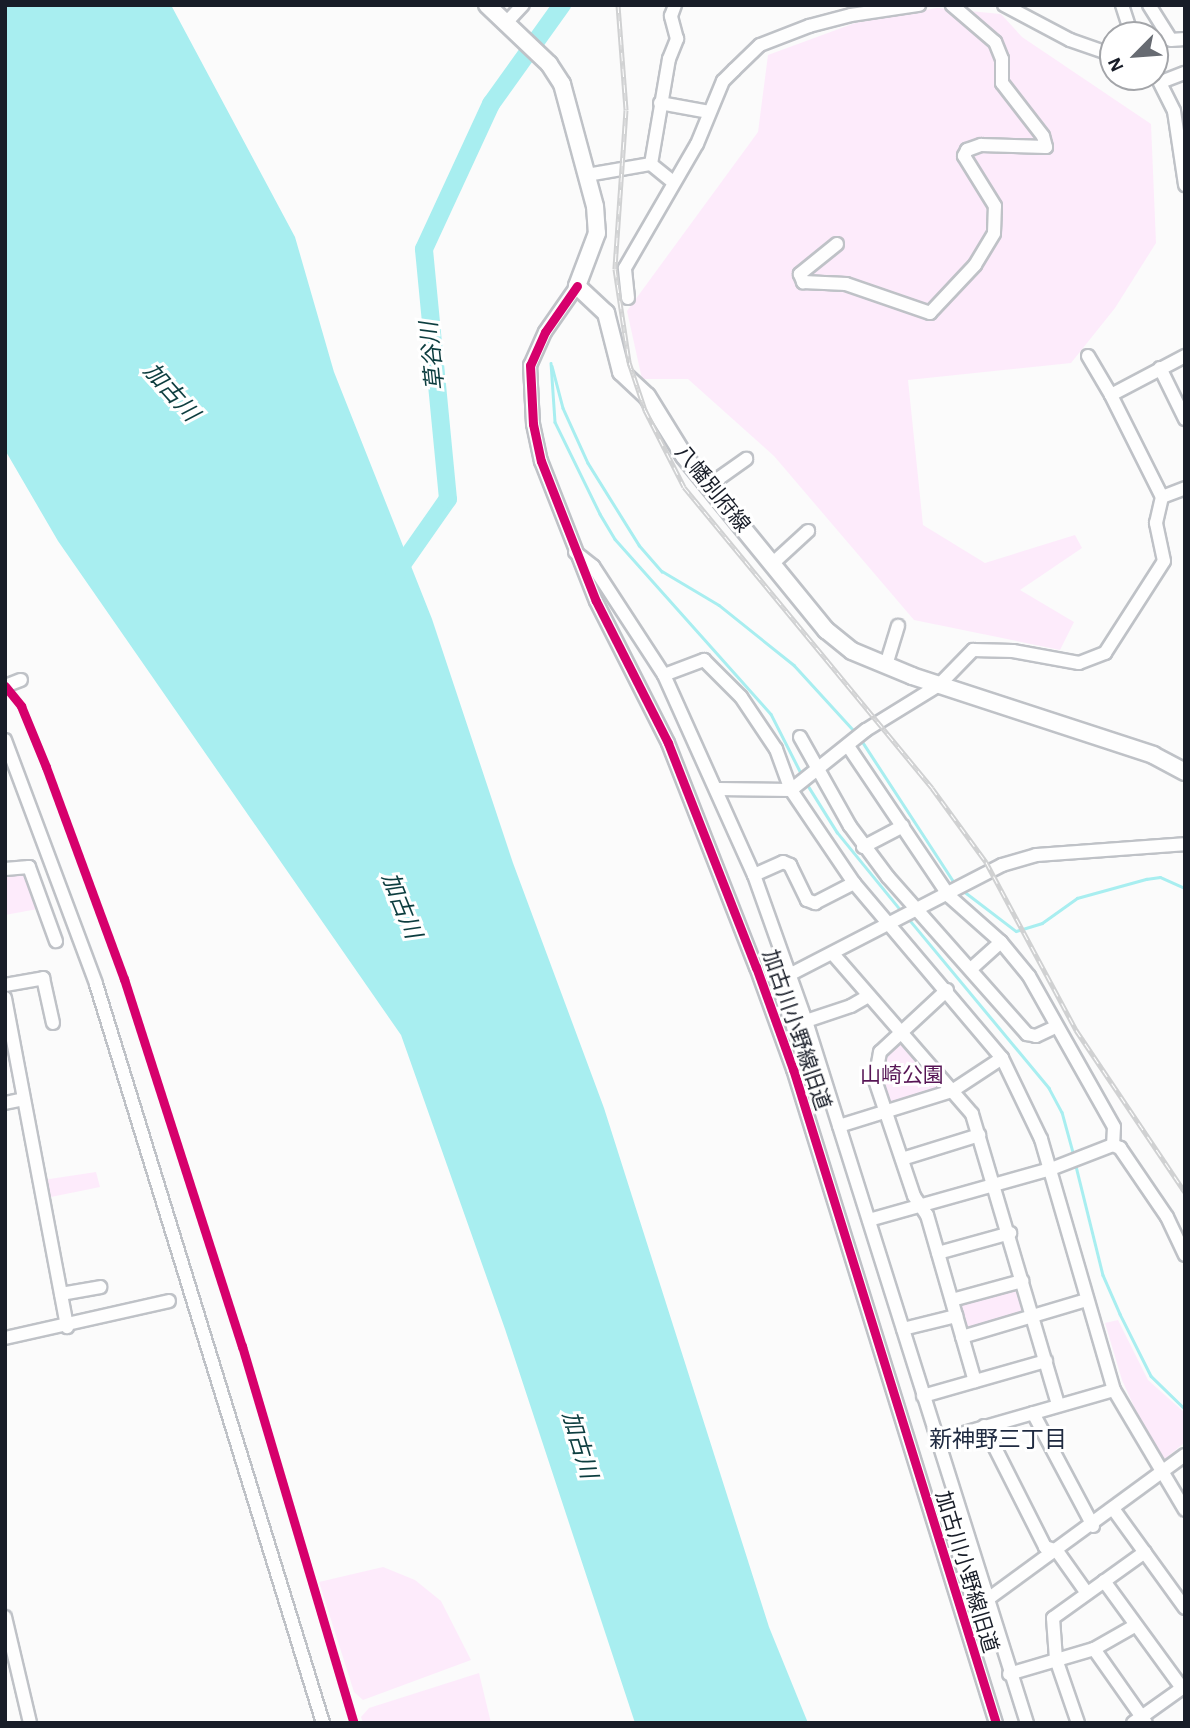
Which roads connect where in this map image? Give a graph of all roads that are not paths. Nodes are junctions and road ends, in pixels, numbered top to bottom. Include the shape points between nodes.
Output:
1 (486, 5) edge
2 (523, 5) edge
3 (674, 5) edge
4 (919, 5) edge
5 (951, 5) edge
6 (1004, 5) edge
7 (1149, 5) edge
8 (505, 24) junction
9 (1185, 39) edge
10 (1099, 50) edge
11 (1164, 91) edge
12 (660, 103) junction
13 (709, 112) junction
14 (651, 164) junction
15 (587, 175) junction
16 (673, 182) junction
17 (1185, 185) edge
18 (837, 244) dead end
19 (578, 286) junction
20 (628, 298) dead end
21 (1088, 356) dead end
22 (1185, 356) edge
23 (1160, 368) junction
24 (1111, 395) junction
25 (1185, 419) edge
26 (746, 459) dead end
27 (708, 486) junction
28 (1185, 488) edge
29 (1162, 498) junction
30 (808, 531) dead end
31 (573, 550) junction
32 (772, 564) junction
33 (898, 626) dead end
34 (886, 665) junction
35 (664, 675) junction
36 (21, 680) dead end
37 (939, 685) junction
38 (5, 686) edge
39 (800, 737) dead end
40 (5, 740) edge
41 (849, 746) junction
42 (817, 770) junction
43 (1185, 772) edge
44 (793, 788) junction
45 (718, 789) junction
46 (903, 826) junction
47 (1185, 844) edge
48 (863, 847) junction
49 (5, 869) edge
50 (754, 875) junction
51 (853, 883) junction
52 (951, 895) junction
53 (920, 911) junction
54 (890, 925) junction
55 (57, 941) dead end
56 (1001, 942) junction
57 (833, 954) junction
58 (972, 968) junction
59 (789, 975) junction
60 (5, 985) edge
61 (947, 990) junction
62 (867, 996) junction
63 (5, 999) edge
64 (806, 1021) junction
65 (53, 1023) dead end
66 (1055, 1027) junction
67 (899, 1032) junction
68 (1002, 1058) junction
69 (951, 1091) junction
70 (24, 1100) junction
71 (5, 1103) edge
72 (886, 1112) junction
73 (839, 1126) junction
74 (979, 1135) junction
75 (1113, 1145) junction
76 (902, 1159) junction
77 (1051, 1169) junction
78 (996, 1184) junction
79 (923, 1205) junction
80 (869, 1220) junction
81 (1010, 1233) junction
82 (938, 1253) junction
83 (1185, 1255) edge
84 (1022, 1281) junction
85 (100, 1287) dead end
86 (61, 1294) junction
87 (952, 1300) junction
88 (1086, 1300) junction
89 (169, 1301) dead end
90 (956, 1316) junction
91 (1034, 1317) junction
92 (67, 1327) junction
93 (903, 1329) junction
94 (962, 1337) junction
95 (5, 1338) edge
96 (1046, 1361) junction
97 (975, 1381) junction
98 (1114, 1390) junction
99 (923, 1396) junction
100 (1058, 1405) junction
101 (1033, 1413) junction
102 (984, 1426) junction
103 (936, 1441) junction
104 (1185, 1455) edge
105 (1161, 1475) junction
106 (1114, 1510) junction
107 (1185, 1510) edge
108 (1093, 1526) junction
109 (1058, 1551) junction
110 (1145, 1552) junction
111 (1104, 1581) junction
112 (1086, 1592) junction
113 (988, 1599) junction
114 (1184, 1605) edge
115 (5, 1617) edge
116 (1136, 1625) junction
117 (1094, 1649) junction
118 (1056, 1660) junction
119 (1009, 1674) junction
120 (1183, 1687) edge
121 (1140, 1721) edge
122 (30, 1723) edge
123 (323, 1723) edge
124 (996, 1723) edge
125 (1027, 1723) edge
126 (1078, 1723) edge

1 - 8 main road
2 - 8 street
3 - 12 street via 671,16 677,39
4 - 13 street via 851,15 760,45 723,81
5 - 18 street via 995,41 1002,59 1002,83 1043,136 1046,147 981,145 967,150 964,156 995,206 994,233 975,265 930,313 846,284 803,282 800,274
6 - 10 street
7 - 9 street via 1171,40
8 - 15 main road via 542,57 562,84
11 - 17 street via 1174,111
12 - 13 street
12 - 14 street
13 - 16 street via 697,144
14 - 15 street
14 - 16 street
15 - 19 main road via 597,233
16 - 20 street via 625,268
19 - 27 main road, 八幡別府線 via 606,313 621,372 647,396
19 - 31 street, 加古川小野線旧道 via 545,332 530,365 529,390 538,449
21 - 24 street
22 - 23 street
23 - 24 street
23 - 25 street
24 - 29 street
26 - 27 street
27 - 32 main road, 八幡別府線
28 - 29 street
29 - 37 street via 1156,523 1164,561 1105,653 1079,663 1013,650 973,650
30 - 32 street
31 - 35 street via 593,566
31 - 124 street, 加古川小野線旧道 via 668,743 752,954 793,1069
32 - 34 main road, 八幡別府線 via 827,630 852,651
33 - 34 street
34 - 37 main road, 八幡別府線
35 - 44 street via 704,660 741,697 776,749
35 - 45 street
36 - 38 street
37 - 41 street via 866,730
37 - 43 main road, 八幡別府線 via 1153,754
39 - 42 street
40 - 123 street via 100,997
41 - 42 street
41 - 46 street
42 - 44 street
42 - 48 street
44 - 45 street
44 - 51 street
45 - 50 street
46 - 48 street
46 - 52 street
47 - 52 street via 1036,855 1002,865
48 - 53 street
49 - 55 street via 29,867
50 - 51 street via 783,862 790,865 807,900 815,903
50 - 59 street
51 - 54 street
52 - 53 street
52 - 56 street
53 - 54 street
53 - 58 street
54 - 57 street
54 - 61 street
56 - 58 street
56 - 66 street via 1029,976
57 - 59 street
57 - 62 street
58 - 66 street via 1027,1034 1036,1036
59 - 64 street
60 - 65 street via 43,978
61 - 67 street
61 - 68 street
62 - 64 street
62 - 67 street
63 - 70 street
64 - 73 street
66 - 75 street via 1114,1127
67 - 69 street
67 - 72 street via 880,1052 876,1064 875,1080
68 - 69 street
68 - 77 street
69 - 72 street
69 - 74 street via 972,1114
70 - 71 street
70 - 86 street
72 - 73 street
72 - 76 street
73 - 80 street
74 - 76 street
74 - 78 street
75 - 77 street
75 - 83 street via 1120,1148 1167,1217
76 - 79 street via 914,1196
77 - 78 street
77 - 88 street
78 - 79 street
78 - 81 street
79 - 80 street
79 - 82 street
80 - 93 street
81 - 82 street
81 - 84 street
82 - 87 street
84 - 87 street
84 - 91 street
85 - 86 street
86 - 92 street
87 - 90 street
88 - 91 street
88 - 98 street
89 - 92 street
90 - 93 street
90 - 94 street
91 - 94 street
91 - 96 street
92 - 95 street
93 - 99 street
94 - 97 street
96 - 97 street
96 - 100 street
97 - 99 street
98 - 100 street
98 - 105 street
99 - 103 street
100 - 101 street
101 - 102 street
101 - 108 street
102 - 103 street
102 - 109 street via 1045,1547
103 - 113 street
104 - 105 street
105 - 106 street
105 - 107 street
106 - 108 street
106 - 110 street
108 - 109 street
109 - 112 street
109 - 113 street
110 - 111 street
110 - 114 street
111 - 112 street
111 - 116 street
112 - 118 street via 1053,1618
113 - 119 street
115 - 122 street
116 - 117 street
116 - 120 street
117 - 118 street
117 - 121 street
118 - 119 street
118 - 126 street
119 - 125 street
120 - 121 street

